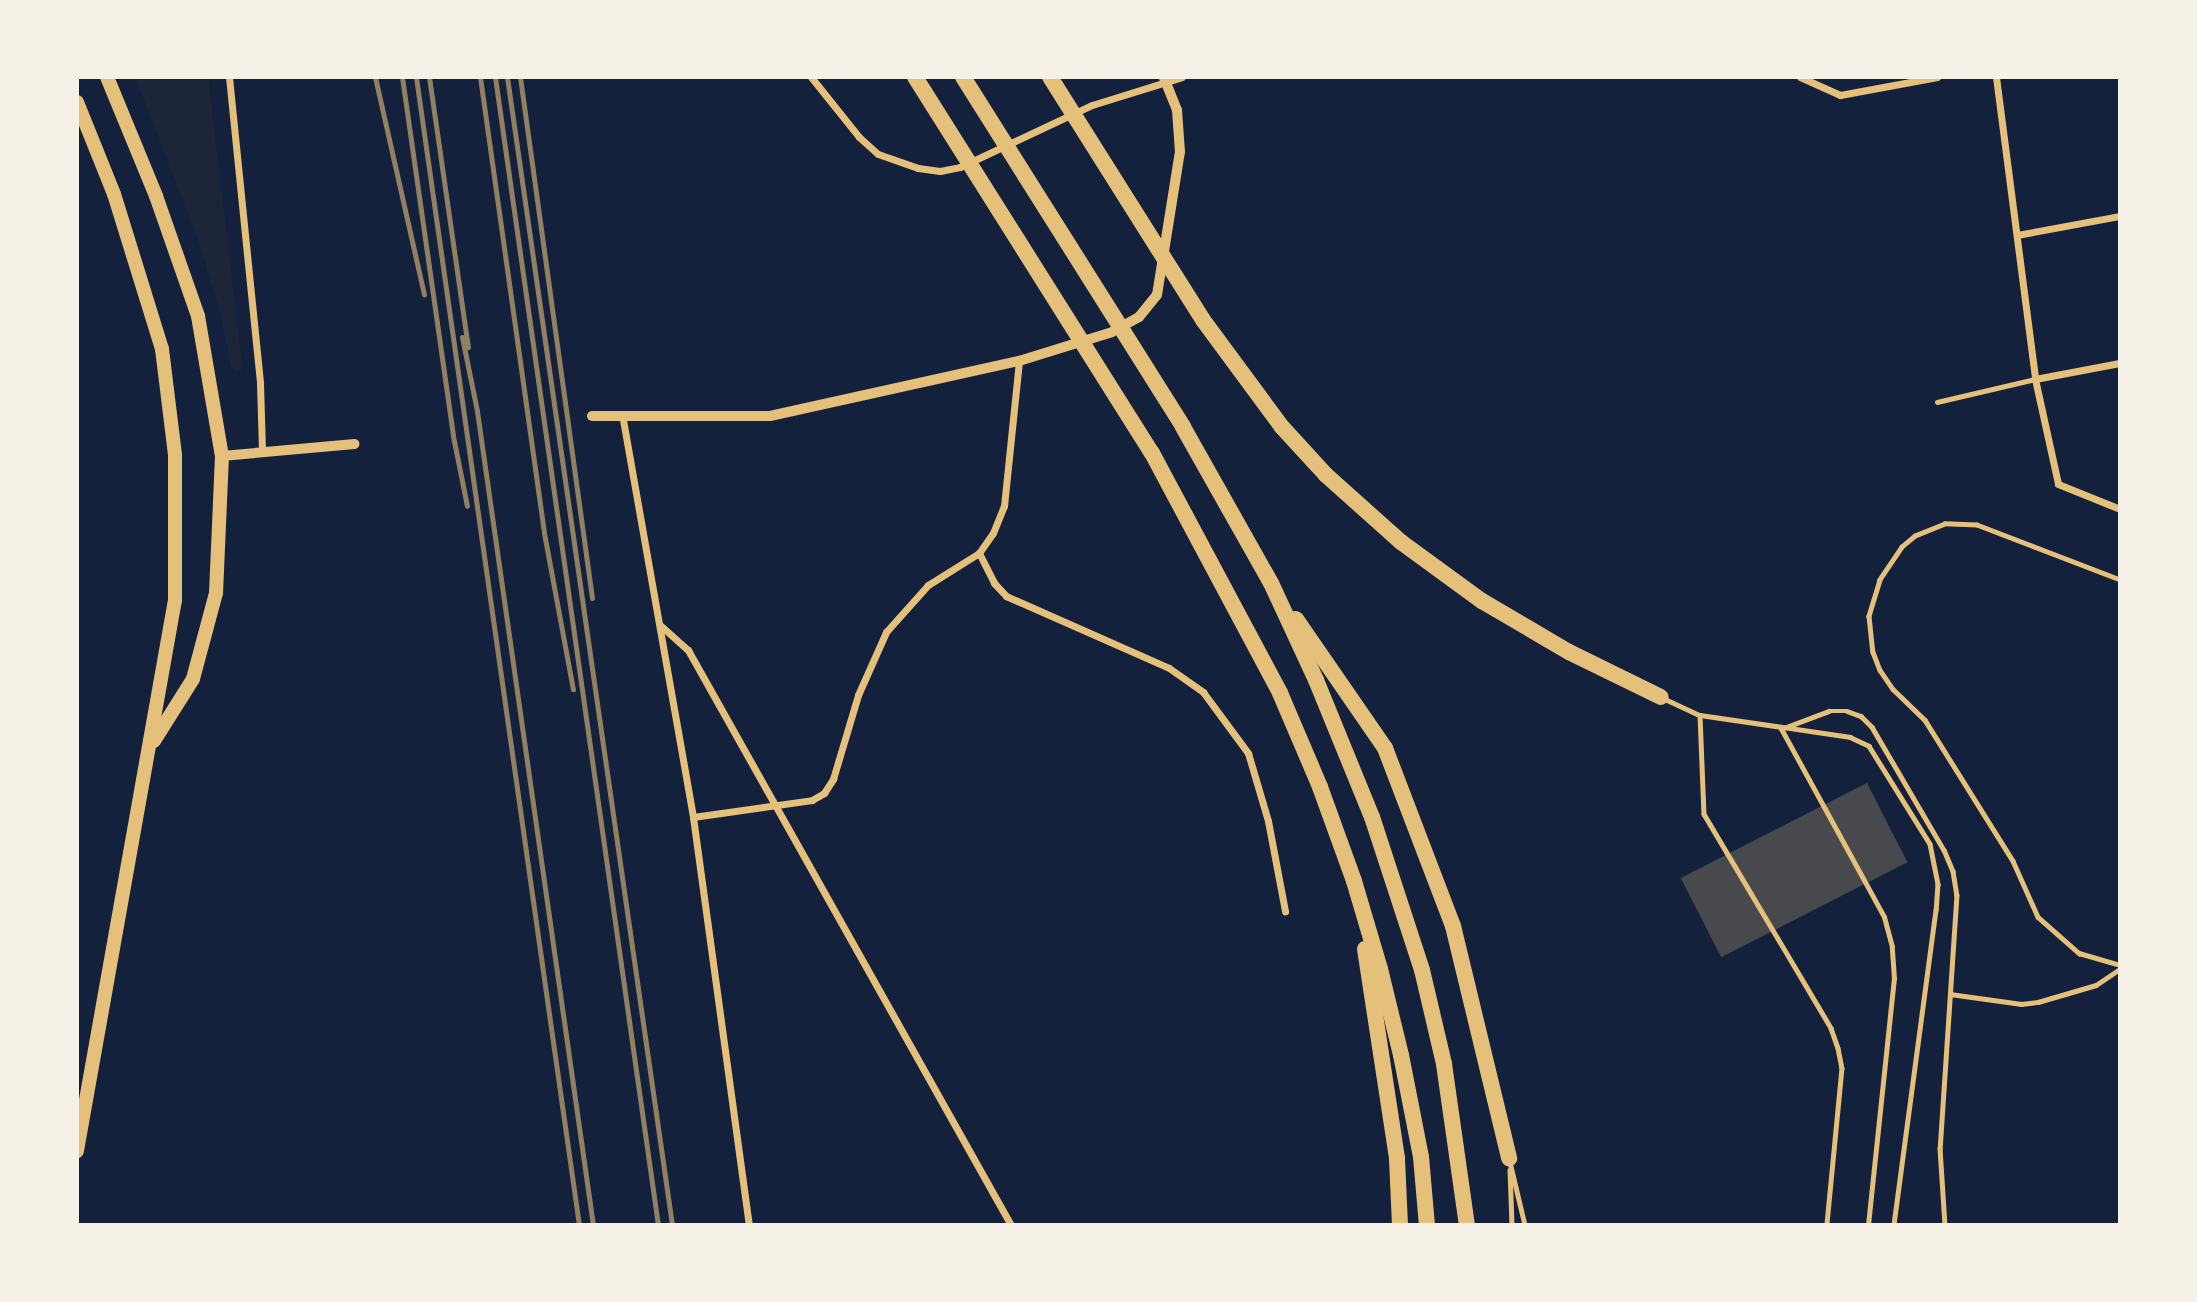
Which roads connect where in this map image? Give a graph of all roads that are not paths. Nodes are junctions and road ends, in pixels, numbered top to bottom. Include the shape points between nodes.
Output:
1 (107, 77) edge
2 (229, 77) edge
3 (811, 77) edge
4 (915, 77) edge
5 (963, 77) edge
6 (1050, 77) edge
7 (1182, 77) edge
8 (1800, 77) edge
9 (1937, 77) edge
10 (1996, 77) edge
11 (1166, 79) edge
12 (77, 102) edge
13 (2120, 216) edge
14 (2017, 235) junction
15 (1019, 361) junction
16 (2120, 363) edge
17 (2035, 379) junction
18 (1937, 402) dead end
19 (622, 414) junction
20 (592, 415) dead end
21 (354, 444) dead end
22 (262, 452) junction
23 (222, 456) junction
24 (2120, 509) edge
25 (979, 553) junction
26 (2120, 580) edge
27 (1271, 583) junction
28 (659, 625) junction
29 (1661, 697) joint
30 (1700, 715) junction
31 (1781, 729) junction
32 (149, 748) junction
33 (775, 805) junction
34 (693, 817) junction
35 (1354, 881) junction
36 (1285, 911) dead end
37 (2120, 967) edge
38 (1950, 994) junction
39 (77, 1151) edge
40 (1509, 1158) junction
41 (749, 1225) edge
42 (1011, 1225) edge
43 (1400, 1225) edge
44 (1427, 1225) edge
45 (1467, 1225) edge
46 (1512, 1225) edge
47 (1525, 1225) edge
48 (1827, 1225) edge
49 (1868, 1225) edge
50 (1894, 1225) edge
51 (1945, 1225) edge

1 - 23 highway via 198,316
2 - 22 street via 260,383
3 - 11 street via 878,154 918,169 940,171 960,167 1092,105
4 - 35 highway via 1105,375 1233,602 1280,693
5 - 27 highway via 1184,427
6 - 29 highway via 1211,331 1282,427 1326,475 1401,542 1482,601 1569,652
7 - 11 street
8 - 9 street via 1840,95
10 - 14 street
11 - 15 street via 1177,110 1180,152 1157,295 1139,317 1112,332
12 - 32 highway via 114,194 162,349 175,455 175,600
13 - 14 street
14 - 17 street
15 - 19 street via 770,416
15 - 25 street via 1004,506
16 - 17 street
17 - 18 lane
17 - 24 street via 2058,484
19 - 20 street
19 - 28 street
21 - 22 street
22 - 23 street
23 - 32 highway via 216,593 193,679
25 - 33 street via 928,585 886,632 824,793 812,800
25 - 36 street via 1006,596 1169,668 1203,692 1248,753 1268,821
26 - 37 lane via 1977,525 1945,524 1915,536 1902,547 1880,580 1869,616 1880,670 1925,720 2013,861 2038,917 2079,953
27 - 40 highway via 1385,748 1453,926
27 - 45 highway via 1345,746 1406,919 1444,1064
28 - 33 street via 688,650
28 - 34 street
29 - 30 lane
30 - 31 lane
30 - 48 lane via 1704,814 1838,1048 1842,1068
31 - 38 lane via 1829,711 1861,716 1872,727 1953,872 1957,895
31 - 49 lane via 1884,917 1892,947 1894,979
31 - 50 lane via 1850,737 1869,746 1930,844 1935,862 1936,910
32 - 39 highway
33 - 34 street
33 - 42 street
34 - 41 street
35 - 43 highway via 1393,1132
35 - 44 highway via 1401,1055
37 - 38 lane via 2096,985 2038,1002 2021,1004
38 - 51 lane via 1940,1148
40 - 46 lane
40 - 47 lane

